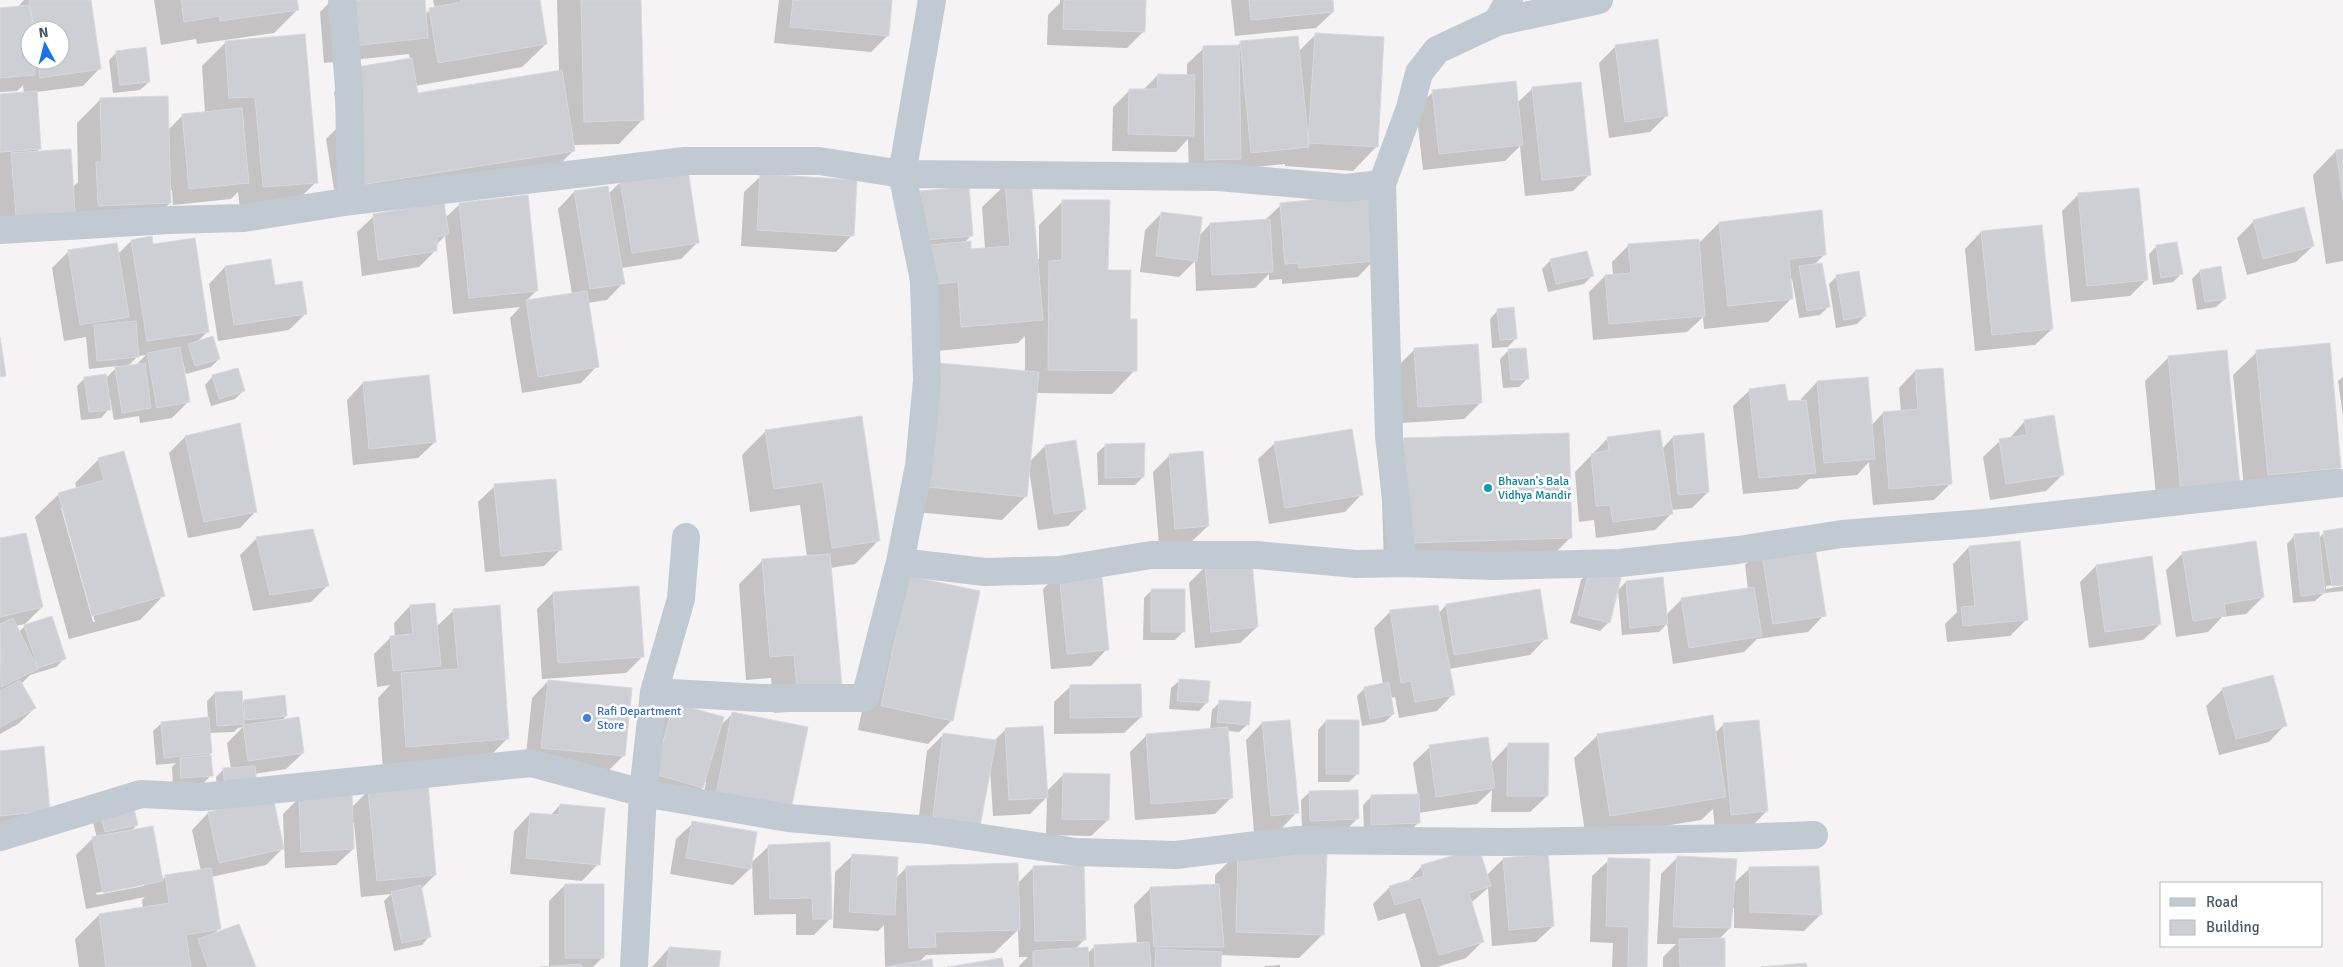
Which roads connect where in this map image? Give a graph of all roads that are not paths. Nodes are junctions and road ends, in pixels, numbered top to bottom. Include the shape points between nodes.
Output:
1 (342, 0) edge
2 (932, 0) edge
3 (1599, 0) edge
4 (1503, 11) edge
5 (902, 174) junction
6 (1382, 184) junction
7 (351, 200) junction
8 (0, 230) edge
9 (2343, 484) edge
10 (686, 537) dead end
11 (900, 562) junction
12 (1403, 563) junction
13 (654, 692) junction
14 (643, 793) junction
15 (1814, 834) dead end
16 (0, 837) edge
17 (634, 967) edge

1 - 7 street via 349,88
2 - 5 street
3 - 4 street
4 - 6 street via 1437,50 1419,73 1410,108
5 - 6 street via 1218,177 1346,188
5 - 7 street via 819,161 685,161
5 - 11 street via 924,280 927,380 919,466
6 - 12 street via 1389,436
7 - 8 street via 244,218
9 - 12 street via 1984,523 1842,534 1620,563 1493,566
10 - 13 street via 681,598
11 - 12 street via 985,572 1059,570 1151,555 1256,555 1356,564
11 - 13 street via 865,698 761,698
13 - 14 street
14 - 15 street via 788,818 929,830 1076,852 1176,855 1298,840 1505,842
14 - 16 street via 531,763 202,797 141,794
14 - 17 street

